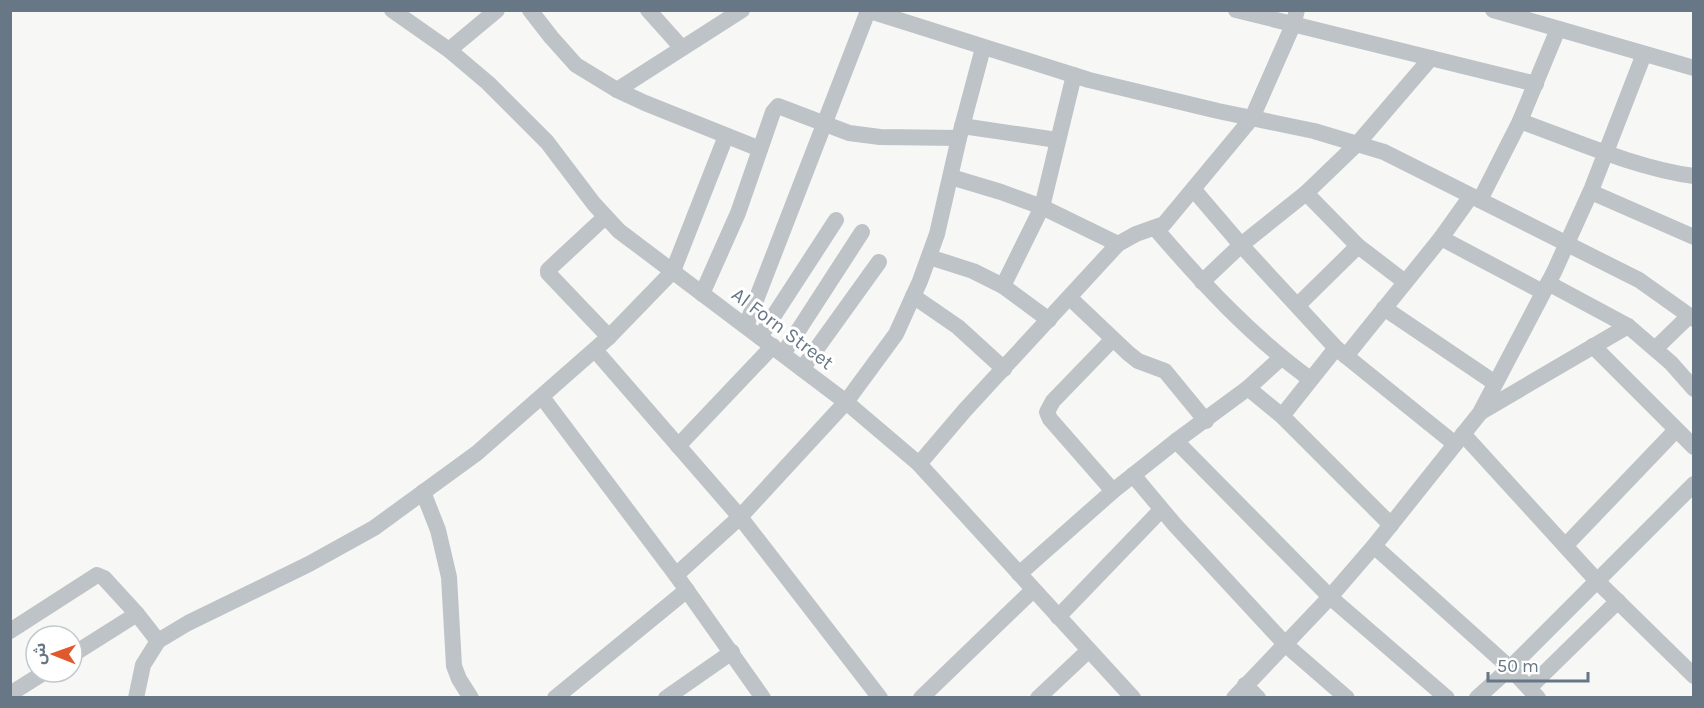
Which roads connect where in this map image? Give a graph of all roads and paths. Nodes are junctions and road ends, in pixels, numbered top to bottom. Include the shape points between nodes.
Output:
1 (392, 10) edge
2 (497, 10) edge
3 (530, 10) edge
4 (648, 10) edge
5 (1236, 10) edge
6 (868, 11) edge
7 (738, 12) edge
8 (1501, 12) edge
9 (891, 14) edge
10 (1295, 18) edge
11 (1558, 28) junction
12 (682, 48) junction
13 (983, 48) junction
14 (448, 50) junction
15 (1644, 54) junction
16 (1431, 58) junction
17 (1694, 68) edge
18 (1074, 75) junction
19 (1536, 84) junction
20 (616, 90) junction
21 (1252, 118) junction
22 (1520, 121) junction
23 (826, 123) junction
24 (961, 132) junction
25 (726, 136) junction
26 (1058, 140) junction
27 (1358, 143) junction
28 (760, 149) junction
29 (1606, 153) junction
30 (1694, 176) edge
31 (951, 177) junction
32 (1194, 190) junction
33 (1591, 192) junction
34 (1306, 194) junction
35 (1475, 198) junction
36 (1042, 207) junction
37 (605, 217) junction
38 (836, 220) dead end
39 (1155, 228) junction
40 (862, 232) dead end
41 (1694, 237) edge
42 (1441, 238) junction
43 (1567, 243) junction
44 (1118, 244) junction
45 (1241, 245) junction
46 (1358, 246) junction
47 (929, 257) junction
48 (879, 262) dead end
49 (673, 272) junction
50 (1202, 282) junction
51 (1405, 282) junction
52 (1003, 286) junction
53 (1545, 287) junction
54 (702, 294) junction
55 (913, 296) junction
56 (1070, 298) junction
57 (1298, 305) junction
58 (1384, 308) junction
59 (1691, 318) edge
60 (1049, 320) junction
61 (746, 326) junction
62 (1628, 326) junction
63 (609, 337) junction
64 (1112, 340) junction
65 (772, 346) junction
66 (1593, 346) junction
67 (1656, 349) junction
68 (595, 350) junction
69 (1341, 352) junction
70 (1281, 358) junction
71 (802, 369) junction
72 (1004, 369) junction
73 (1310, 379) junction
74 (1495, 383) junction
75 (1248, 388) junction
76 (1694, 389) edge
77 (542, 397) junction
78 (846, 402) junction
79 (1480, 413) junction
80 (1282, 416) junction
81 (1206, 421) junction
82 (1676, 430) junction
83 (1459, 439) junction
84 (1176, 441) junction
85 (678, 446) junction
86 (1694, 447) edge
87 (919, 464) junction
88 (1133, 475) junction
89 (1694, 484) edge
90 (1113, 491) junction
91 (423, 492) junction
92 (1161, 510) junction
93 (740, 517) junction
94 (1390, 525) junction
95 (1566, 545) junction
96 (1374, 546) junction
97 (1019, 574) junction
98 (676, 575) junction
99 (1598, 582) junction
100 (687, 590) junction
101 (1033, 590) junction
102 (1330, 597) junction
103 (1618, 601) junction
104 (137, 614) junction
105 (1058, 617) junction
106 (10, 632) edge
107 (158, 641) junction
108 (1286, 645) junction
109 (84, 647) edge
110 (1088, 651) junction
111 (732, 652) junction
112 (1510, 668) junction
113 (1694, 676) edge
114 (26, 684) edge
115 (1240, 691) edge
116 (1534, 693) edge
117 (10, 694) edge
118 (1125, 695) edge
119 (136, 698) edge
120 (471, 698) edge
121 (555, 698) edge
122 (666, 698) edge
123 (763, 698) edge
124 (880, 698) edge
125 (921, 698) edge
126 (1038, 698) edge
127 (1258, 698) edge
128 (1347, 698) edge
129 (1447, 698) edge
130 (1477, 698) edge

1 - 14 street, Al Forn Street
2 - 14 street
3 - 20 street via 576,65
4 - 12 street
5 - 10 street
6 - 9 street
6 - 23 street
7 - 12 street
8 - 11 street
9 - 13 street
10 - 16 street
10 - 21 street
11 - 15 street
11 - 19 street
12 - 20 street
13 - 18 street
13 - 24 street
14 - 37 street, Al Forn Street via 488,83 547,142
15 - 17 street
15 - 29 street
16 - 19 street
16 - 27 street
18 - 21 street
18 - 26 street
19 - 22 street
20 - 25 street
21 - 27 street
21 - 32 street
22 - 29 street
22 - 35 street
23 - 24 street via 861,135
23 - 28 street via 778,106
23 - 61 street
24 - 26 street
24 - 31 street
25 - 28 street
25 - 49 street
26 - 36 street
27 - 34 street
27 - 35 street
28 - 54 street via 738,213
29 - 30 street
29 - 33 street
31 - 36 street
31 - 47 street
32 - 39 street via 1164,224
32 - 45 street
33 - 41 street
33 - 43 street
34 - 45 street
34 - 46 street
35 - 42 street
35 - 43 street
36 - 44 street
36 - 52 street
37 - 49 street, Al Forn Street
37 - 63 street via 548,273
38 - 65 street
39 - 44 street
39 - 50 street
40 - 65 street
42 - 51 street
42 - 53 street
43 - 53 street
43 - 59 street via 1639,280
44 - 56 street
45 - 50 street
45 - 57 street
46 - 51 street
46 - 57 street
47 - 52 street via 973,271
47 - 55 street
48 - 71 street
49 - 54 street, Al Forn Street
49 - 63 street
50 - 70 street
51 - 58 street
52 - 60 street
53 - 62 street
53 - 74 street
54 - 61 street, Al Forn Street
55 - 72 street via 958,327
55 - 78 street via 886,351
56 - 60 street
56 - 64 street
57 - 69 street
58 - 69 street
58 - 74 street
59 - 67 street
60 - 72 street
61 - 65 street, Al Forn Street
62 - 66 street
62 - 67 street
63 - 68 street
64 - 81 street via 1138,361 1165,371
64 - 90 street via 1047,412
65 - 71 street, Al Forn Street
65 - 85 street
66 - 79 street
66 - 82 street
67 - 76 street
68 - 77 street
68 - 85 street
69 - 73 street
69 - 83 street
70 - 73 street
70 - 75 street
71 - 78 street, Al Forn Street
72 - 87 street
73 - 80 street
74 - 79 street
75 - 80 street
75 - 81 street
77 - 91 street via 477,453
77 - 98 street
78 - 87 street, Al Forn Street
78 - 93 street
79 - 83 street
80 - 94 street
81 - 84 street
82 - 86 street
82 - 95 street
83 - 94 street
83 - 95 street
84 - 88 street
84 - 102 street
85 - 93 street
87 - 97 street, Al Forn Street
88 - 90 street
88 - 92 street
89 - 99 street
90 - 97 street
91 - 107 street via 374,528
91 - 120 street via 438,530 449,577 454,666
92 - 105 street
92 - 108 street
93 - 98 street
93 - 124 street
94 - 96 street
95 - 99 street
96 - 102 street
96 - 112 street
97 - 101 street, Al Forn Street
98 - 100 street
99 - 103 street
99 - 112 street
100 - 111 street
100 - 121 street
101 - 105 street, Al Forn Street
101 - 125 street
102 - 108 street
102 - 129 street
103 - 113 street
103 - 116 street
104 - 106 street via 97,575
104 - 107 street
104 - 109 street
105 - 110 street, Al Forn Street
107 - 119 street via 143,665
108 - 115 street
108 - 128 street
110 - 118 street, Al Forn Street
110 - 126 street
111 - 122 street
111 - 123 street
112 - 116 street
112 - 130 street
114 - 117 street
115 - 127 street

